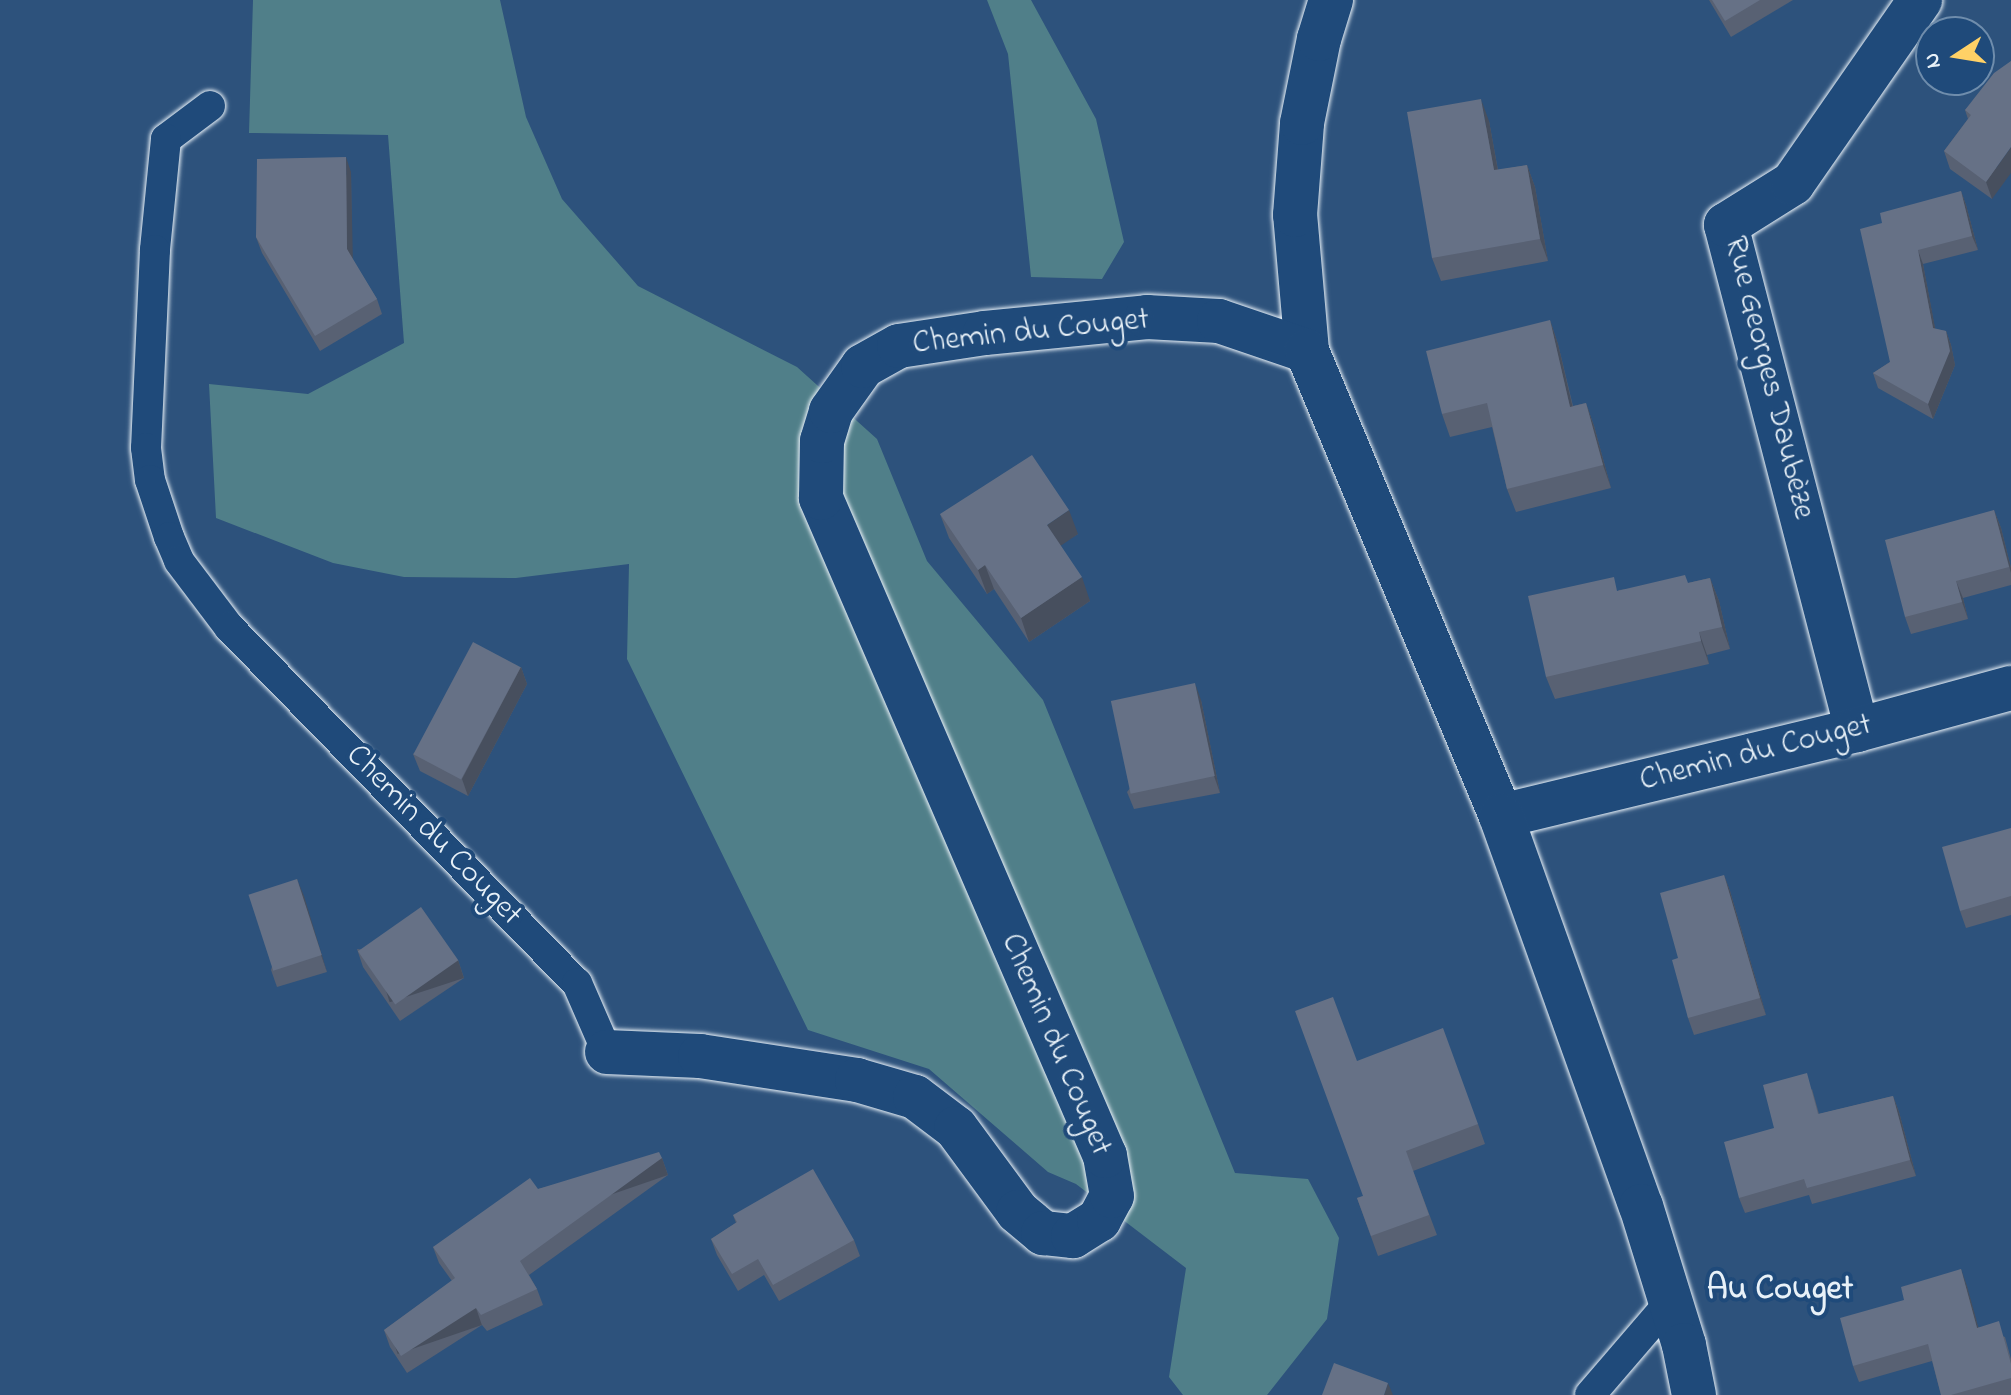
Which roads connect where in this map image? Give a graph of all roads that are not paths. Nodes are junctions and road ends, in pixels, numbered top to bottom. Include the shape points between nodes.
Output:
1 (1331, 0) edge
2 (1920, 0) edge
3 (210, 106) dead end
4 (1307, 351) junction
5 (2011, 688) edge
6 (1857, 730) junction
7 (1501, 816) junction
8 (607, 1052) joint
9 (1670, 1302) junction
10 (1590, 1395) edge
11 (1694, 1395) edge

1 - 4 street via 1302,123 1295,215
2 - 6 street, Rue Georges Daubèze via 1793,183 1726,225
3 - 8 lane, Chemin du Couget via 166,139 158,218 146,448 150,480 179,561 229,627 577,983
4 - 7 street
4 - 8 street, Chemin du Couget via 1219,321 1147,317 899,346 863,366 831,411 822,441 821,498 1105,1156 1112,1196 1099,1220 1073,1236 1043,1233 1018,1212 956,1128 915,1097 857,1080 700,1056
5 - 6 street, Chemin du Couget
6 - 7 street, Chemin du Couget
7 - 9 street via 1641,1206
9 - 10 lane
9 - 11 street

